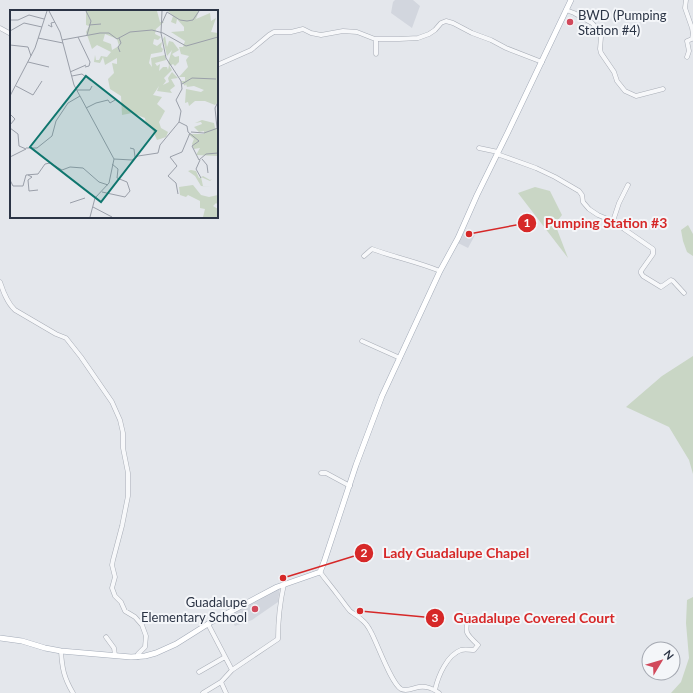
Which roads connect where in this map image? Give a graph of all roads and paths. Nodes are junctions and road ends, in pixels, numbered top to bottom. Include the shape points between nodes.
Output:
1 (571, 0) edge
2 (686, 0) edge
3 (566, 10) junction
4 (0, 28) edge
5 (10, 33) edge
6 (376, 39) junction
7 (376, 54) dead end
8 (687, 57) dead end
9 (542, 62) junction
10 (218, 65) edge
11 (663, 89) dead end
12 (479, 148) dead end
13 (497, 153) junction
14 (628, 185) dead end
15 (614, 221) junction
16 (364, 256) dead end
17 (440, 271) junction
18 (0, 282) edge
19 (684, 293) dead end
20 (362, 341) dead end
21 (400, 358) junction
22 (320, 472) dead end
23 (350, 486) junction
24 (320, 572) junction
25 (284, 584) junction
26 (468, 616) dead end
27 (208, 624) junction
28 (106, 637) dead end
29 (0, 638) edge
30 (61, 651) junction
31 (115, 655) junction
32 (138, 656) junction
33 (225, 657) junction
34 (232, 670) junction
35 (199, 672) dead end
36 (221, 682) junction
37 (437, 691) edge
38 (73, 693) edge
39 (203, 693) edge
40 (226, 693) edge

1 - 3 main road
2 - 8 street via 685,8 693,34 692,39 687,41
3 - 9 main road
3 - 11 street via 592,23 600,32 601,53 625,91 636,96
4 - 5 street
6 - 7 street
6 - 9 street via 418,38 429,34 446,21
6 - 10 street via 357,32 343,31 321,35 303,29 274,32 251,50
9 - 13 main road
12 - 13 street
13 - 15 street via 555,177 579,191 589,209
13 - 17 main road
14 - 15 street via 618,203
15 - 19 street via 653,249 653,254 641,271 643,276 661,288 670,280 673,281
16 - 17 street via 372,249
17 - 21 main road
18 - 32 street via 11,306 70,343 112,402 120,420 128,490 112,565 115,577 112,588 125,610 138,620 145,632 145,647
20 - 21 street
21 - 23 main road via 374,416
22 - 23 street
23 - 24 main road
24 - 25 main road
24 - 37 street via 342,602 365,622 396,684 403,690 422,687
25 - 27 main road via 234,608
25 - 34 street via 280,599 278,640
26 - 37 street via 466,632 478,645 474,650 462,650 455,654 445,664
27 - 32 main road via 171,647
27 - 33 street
28 - 31 street via 114,648
29 - 30 main road
30 - 31 main road
30 - 38 street via 63,671
31 - 32 main road
33 - 34 street
33 - 35 street
34 - 36 street
36 - 39 street
36 - 40 street

